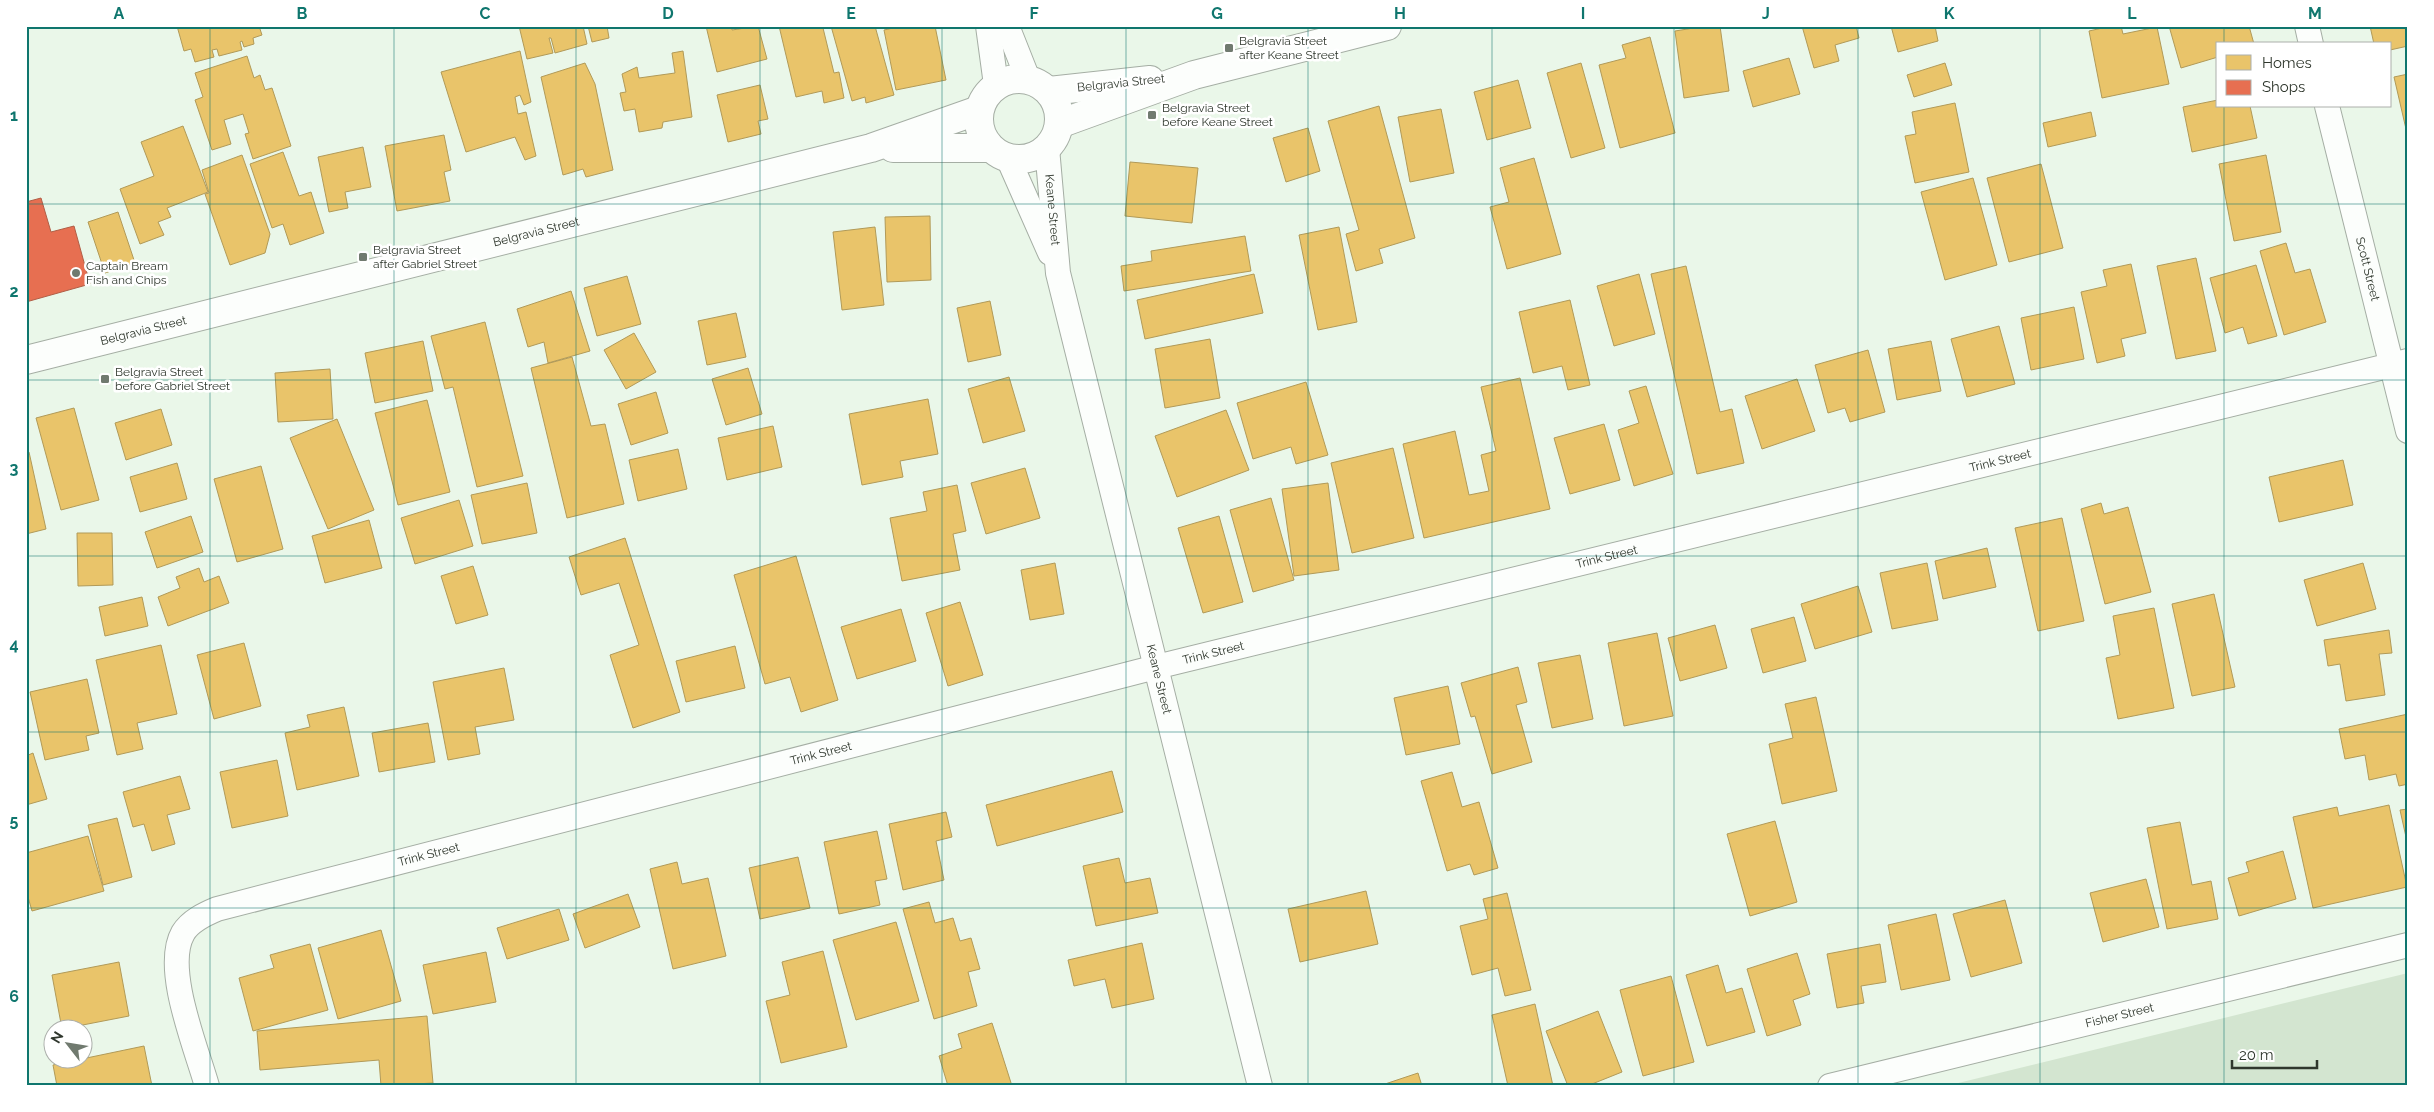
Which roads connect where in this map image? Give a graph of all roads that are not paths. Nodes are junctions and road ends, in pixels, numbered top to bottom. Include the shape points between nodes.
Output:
1 (988, 26) edge
2 (1007, 26) edge
3 (1387, 26) edge
4 (2307, 26) edge
5 (2311, 42) edge
6 (1194, 76) junction
7 (996, 85) junction
8 (1038, 85) junction
9 (2328, 108) edge
10 (979, 110) junction
11 (1059, 124) junction
12 (872, 148) junction
13 (1047, 148) junction
14 (999, 153) junction
15 (1058, 273) junction
16 (26, 360) edge
17 (2399, 363) edge
18 (2408, 431) edge
19 (1156, 667) junction
20 (2408, 945) edge
21 (207, 1086) edge
22 (1260, 1086) edge
23 (1830, 1086) edge

1 - 7 street
2 - 8 street
3 - 6 street, Belgravia Street
4 - 5 street
6 - 8 street, Belgravia Street
6 - 11 street, Belgravia Street
7 - 8 street via 1017,78
7 - 10 street via 988,92
8 - 11 street via 1058,106
9 - 17 street, Scott Street
10 - 12 street, Belgravia Street
10 - 14 street via 980,130
11 - 13 street
12 - 14 street, Belgravia Street
12 - 16 street, Belgravia Street
13 - 14 street via 1029,158
13 - 15 street, Keane Street
14 - 15 street, Keane Street
15 - 19 street, Keane Street
17 - 18 street, Scott Street
17 - 19 street, Trink Street
19 - 21 street, Trink Street via 217,909 199,917 183,932 176,954 176,979
19 - 22 street, Keane Street
20 - 23 street, Fisher Street

